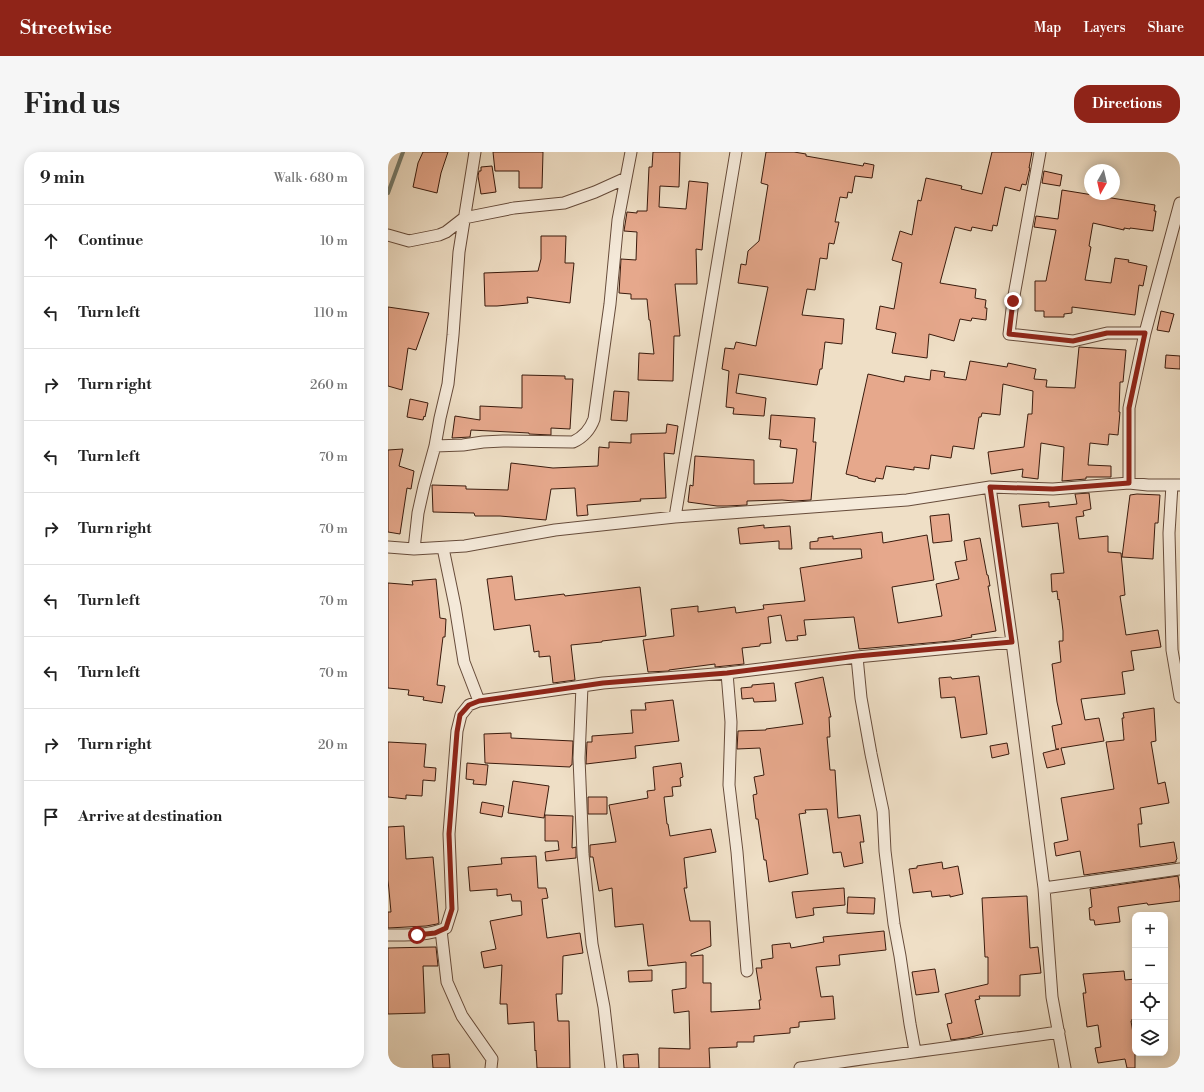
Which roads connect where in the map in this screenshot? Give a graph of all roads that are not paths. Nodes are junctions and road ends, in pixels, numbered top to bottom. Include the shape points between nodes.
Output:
1 (475, 152) edge
2 (631, 152) edge
3 (736, 152) edge
4 (1040, 152) edge
5 (626, 178) junction
6 (1180, 203) edge
7 (464, 218) junction
8 (388, 235) edge
9 (1145, 333) junction
10 (436, 446) junction
11 (1129, 483) junction
12 (1176, 485) edge
13 (990, 487) junction
14 (675, 517) junction
15 (388, 547) edge
16 (443, 548) junction
17 (414, 549) junction
18 (1012, 642) junction
19 (1176, 649) edge
20 (857, 656) junction
21 (727, 673) junction
22 (582, 686) junction
23 (1180, 697) edge
24 (479, 701) junction
25 (1180, 869) edge
26 (1044, 888) junction
27 (441, 930) junction
28 (388, 935) edge
29 (747, 971) dead end
30 (1058, 1032) junction
31 (915, 1051) junction
32 (816, 1067) edge
33 (491, 1068) edge
34 (611, 1068) edge
35 (800, 1068) edge
36 (1065, 1068) edge

1 - 7 street
2 - 5 street
3 - 14 street
4 - 9 street via 1009,334 1073,341 1107,333
5 - 7 street via 564,202
5 - 10 street via 618,220 610,304 591,428 582,438 573,442 503,441 464,446
6 - 9 street
7 - 8 street via 446,232 419,240 409,241
7 - 10 street via 448,384
9 - 11 street via 1129,408
10 - 17 street via 418,514
11 - 12 street
11 - 13 street via 1053,489
12 - 19 street via 1169,533
13 - 14 street via 907,500
13 - 18 street
14 - 16 street via 555,530
15 - 17 street
16 - 17 street
16 - 24 street via 464,662
18 - 20 street
18 - 26 street
19 - 23 street
20 - 21 street
20 - 31 street via 861,698 883,811 894,924
21 - 22 street
21 - 29 street via 731,722 729,785
22 - 24 street
22 - 34 street via 579,758 583,854 592,944 604,1007
24 - 27 street via 469,705 460,715 457,732 449,834 452,909 446,928
25 - 26 street
26 - 30 street via 1052,997
27 - 28 street via 417,935
27 - 33 street via 447,982 462,1016 492,1059
30 - 31 street
30 - 36 street
31 - 32 street
32 - 35 street

